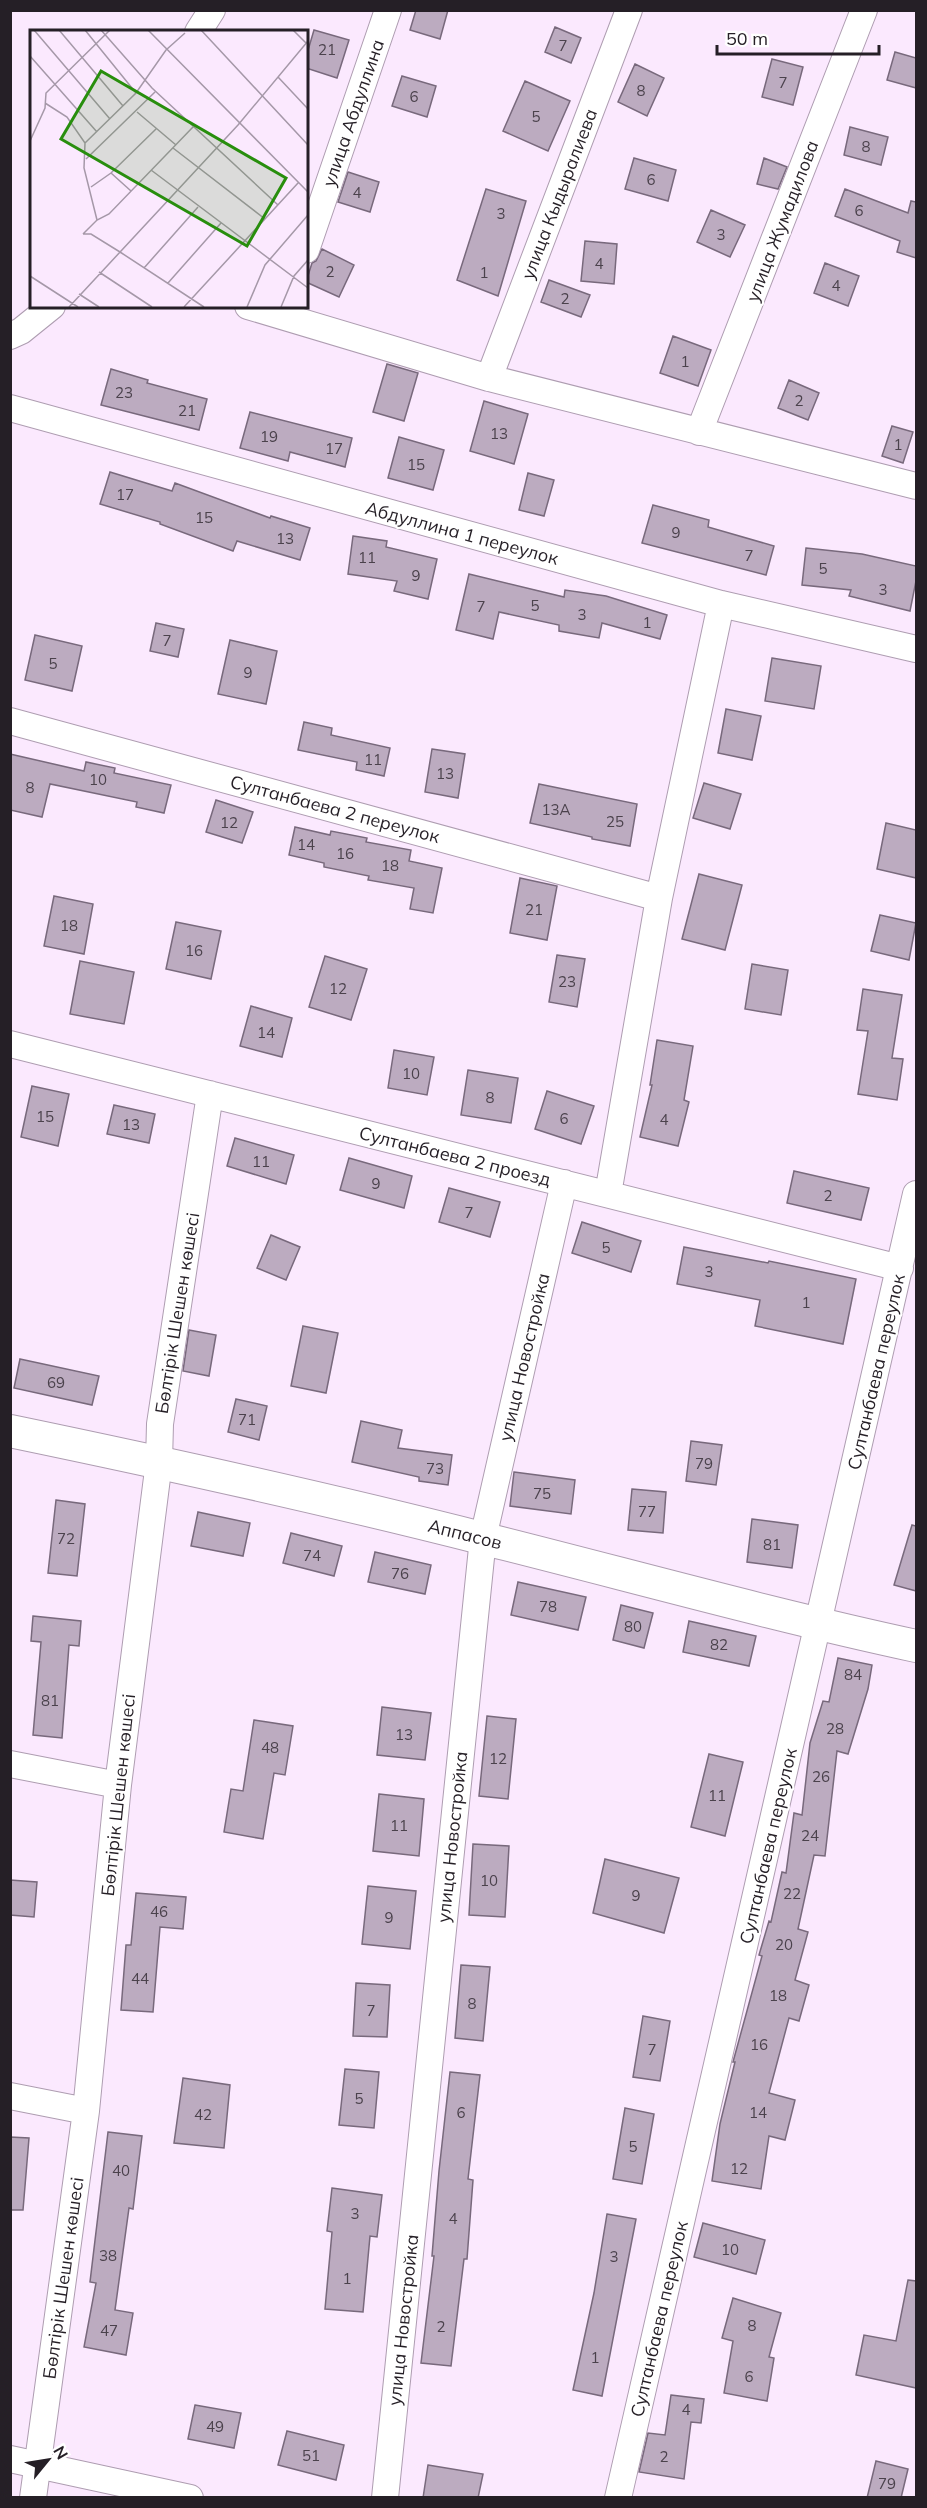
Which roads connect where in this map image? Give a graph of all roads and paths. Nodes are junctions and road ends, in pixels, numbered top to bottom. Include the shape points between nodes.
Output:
1 (212, 10) edge
2 (388, 10) edge
3 (629, 10) edge
4 (864, 10) edge
5 (199, 30) edge
6 (308, 244) edge
7 (50, 308) edge
8 (263, 308) edge
9 (285, 311) edge
10 (10, 336) edge
11 (489, 378) junction
12 (10, 408) edge
13 (699, 432) junction
14 (915, 482) edge
15 (721, 604) junction
16 (916, 649) edge
17 (10, 721) edge
18 (659, 898) junction
19 (10, 1044) edge
20 (210, 1094) junction
21 (564, 1183) junction
22 (608, 1194) junction
23 (916, 1194) edge
24 (900, 1268) junction
25 (10, 1431) edge
26 (159, 1462) junction
27 (483, 1538) junction
28 (819, 1625) junction
29 (916, 1646) edge
30 (10, 1764) edge
31 (118, 1785) junction
32 (10, 2096) edge
33 (86, 2111) junction
34 (10, 2458) edge
35 (37, 2464) junction
36 (33, 2498) edge
37 (190, 2498) edge
38 (385, 2498) edge
39 (618, 2498) edge

1 - 5 street
2 - 6 street, улица Абдуллина
3 - 11 street, улица Кыдыралиева
4 - 13 street, улица Жумадилова
7 - 10 street
8 - 9 street
9 - 11 street
11 - 13 street
12 - 15 street, Абдуллина 1 переулок
13 - 14 street
15 - 16 street, Абдуллина 1 переулок
15 - 18 street
17 - 18 street, Султанбаева 2 переулок
18 - 22 street
19 - 20 street, Султанбаева 2 проезд
20 - 21 street, Султанбаева 2 проезд
20 - 26 street, Бөлтірік Шешен көшесі via 160,1424
21 - 22 street, Султанбаева 2 проезд
21 - 27 street, улица Новостройка
22 - 24 street, Султанбаева 2 проезд
23 - 24 street, Султанбаева переулок
24 - 28 street, Султанбаева переулок
25 - 26 street, Аппасов
26 - 27 street, Аппасов
26 - 31 street, Бөлтірік Шешен көшесі
27 - 28 street, Аппасов
27 - 38 street, улица Новостройка
28 - 29 street, Аппасов
28 - 39 street, Султанбаева переулок
30 - 31 street
31 - 33 street, Бөлтірік Шешен көшесі
32 - 33 street
33 - 35 street, Бөлтірік Шешен көшесі
34 - 35 street
35 - 36 street, Бөлтірік Шешен көшесі
35 - 37 street

